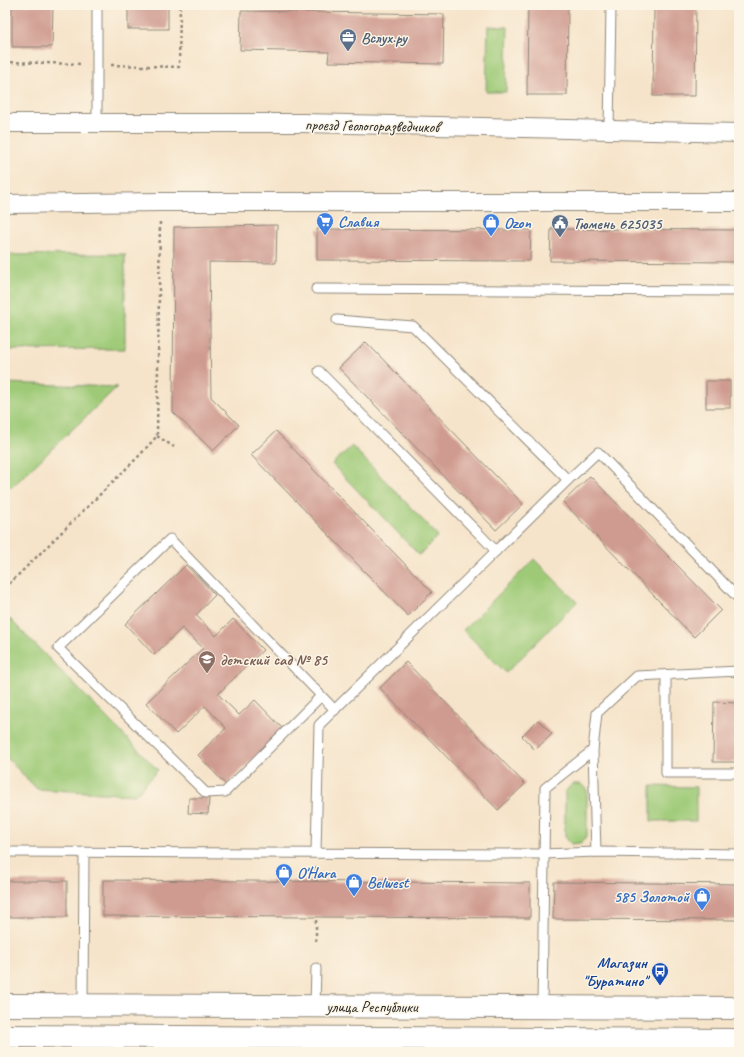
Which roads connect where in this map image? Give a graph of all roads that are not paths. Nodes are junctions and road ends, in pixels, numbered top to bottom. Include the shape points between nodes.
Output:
1 (97, 5) edge
2 (611, 5) edge
3 (5, 123) edge
4 (97, 123) junction
5 (609, 130) junction
6 (739, 133) edge
7 (739, 202) edge
8 (5, 204) edge
9 (316, 289) dead end
10 (739, 291) edge
11 (337, 320) dead end
12 (319, 371) dead end
13 (568, 480) junction
14 (496, 551) junction
15 (739, 599) edge
16 (739, 671) edge
17 (666, 675) junction
18 (321, 696) junction
19 (335, 710) junction
20 (594, 750) junction
21 (739, 774) edge
22 (5, 852) edge
23 (84, 852) junction
24 (596, 852) junction
25 (316, 853) junction
26 (543, 854) junction
27 (739, 854) edge
28 (316, 968) dead end
29 (5, 1005) edge
30 (83, 1005) junction
31 (315, 1006) junction
32 (542, 1007) junction
33 (739, 1008) edge
34 (5, 1036) edge
35 (739, 1040) edge
36 (119, 1045) edge
37 (393, 1045) edge
38 (623, 1045) edge

1 - 4 lane
2 - 5 lane
3 - 4 street, проезд Геологоразведчиков
4 - 5 street, проезд Геологоразведчиков via 303,123
5 - 6 street, проезд Геологоразведчиков
7 - 8 street
9 - 10 lane
11 - 13 lane via 413,326
12 - 14 lane
13 - 14 lane
13 - 15 lane via 598,452
14 - 19 lane
16 - 17 lane
17 - 20 lane via 637,676 597,713
17 - 21 lane via 666,773
18 - 18 lane via 170,539 58,648 206,794 225,792
18 - 19 lane
19 - 25 lane via 319,725
20 - 24 lane
20 - 26 lane via 545,788
22 - 23 lane
23 - 25 lane
23 - 30 lane
24 - 26 lane
24 - 27 lane
25 - 26 lane
26 - 32 lane
28 - 31 lane
29 - 30 main road, улица Республики
30 - 31 main road, улица Республики
31 - 32 main road, улица Республики
32 - 33 main road, улица Республики
34 - 36 main road, улица Республики
35 - 38 main road, улица Республики
36 - 37 main road, улица Республики
37 - 38 main road, улица Республики

